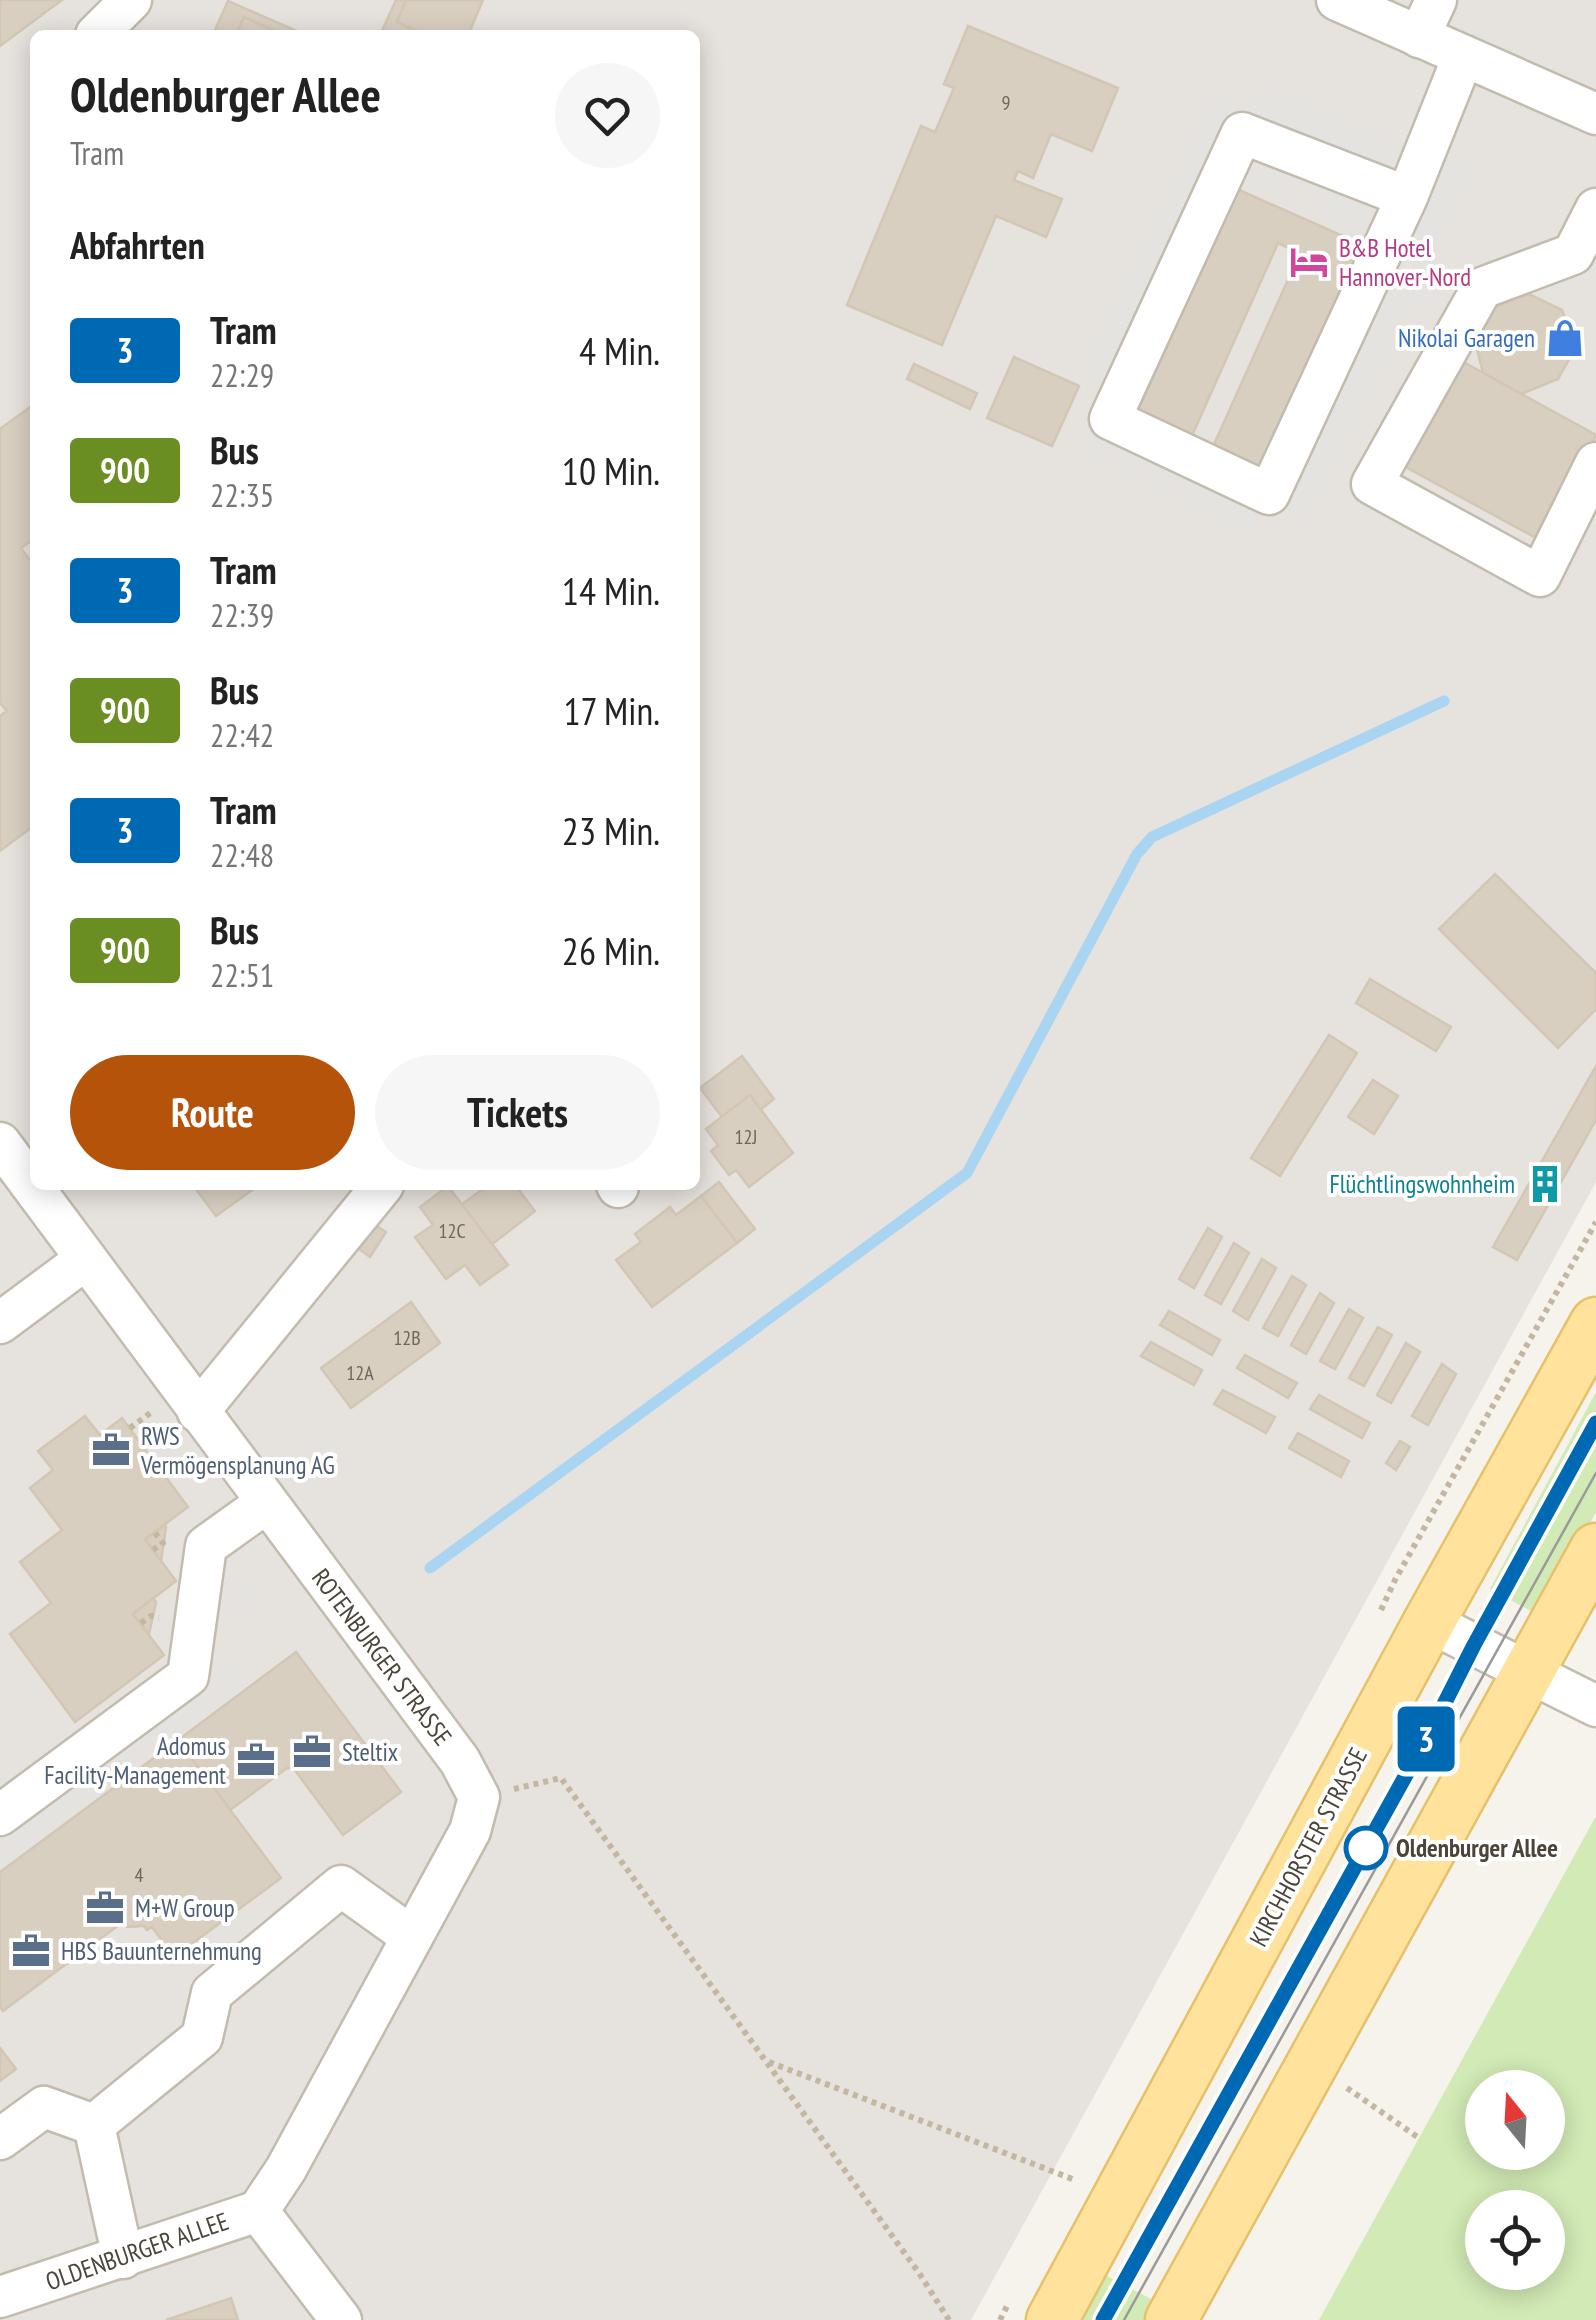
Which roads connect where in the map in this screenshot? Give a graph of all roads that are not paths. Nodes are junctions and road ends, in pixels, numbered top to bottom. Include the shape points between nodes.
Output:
1 (131, 0) edge
2 (1337, 0) edge
3 (1436, 0) edge
4 (101, 30) edge
5 (1419, 37) junction
6 (1463, 57) junction
7 (1596, 114) edge
8 (1407, 197) junction
9 (1596, 209) edge
10 (1596, 463) edge
11 (0, 1143) edge
12 (30, 1170) edge
13 (379, 1190) edge
14 (56, 1194) edge
15 (86, 1259) junction
16 (0, 1323) edge
17 (1596, 1323) edge
18 (198, 1412) junction
19 (266, 1504) junction
20 (1596, 1550) edge
21 (1429, 1622) junction
22 (1529, 1672) junction
23 (1596, 1706) edge
24 (0, 1815) edge
25 (412, 1936) junction
26 (94, 2125) junction
27 (0, 2138) edge
28 (258, 2210) junction
29 (124, 2258) junction
30 (0, 2297) edge
31 (341, 2320) edge
32 (1052, 2320) edge
33 (1171, 2320) edge

1 - 4 street
2 - 5 street
3 - 5 street
5 - 6 street
6 - 7 street
6 - 8 street
8 - 8 street via 1269,494 1110,419 1242,133
9 - 10 street via 1572,254 1482,288 1372,484 1540,576
11 - 12 street, ROTENBURGER STRASSE
13 - 18 street
14 - 15 street, ROTENBURGER STRASSE
15 - 16 street
15 - 18 street, ROTENBURGER STRASSE
17 - 21 main road, KIRCHHORSTER STRASSE
18 - 19 street, ROTENBURGER STRASSE
19 - 24 street via 206,1546 188,1676
19 - 25 street, ROTENBURGER STRASSE via 460,1762 478,1797 470,1830
20 - 22 main road
21 - 22 street
21 - 32 main road, KIRCHHORSTER STRASSE
22 - 23 street
22 - 33 main road
25 - 26 street via 341,1886 212,1993 202,2037
25 - 28 street, ROTENBURGER STRASSE
26 - 27 street via 44,2107
26 - 29 street
28 - 29 street, OLDENBURGER ALLEE
28 - 31 street, OLDENBURGER ALLEE
29 - 30 street, OLDENBURGER ALLEE

